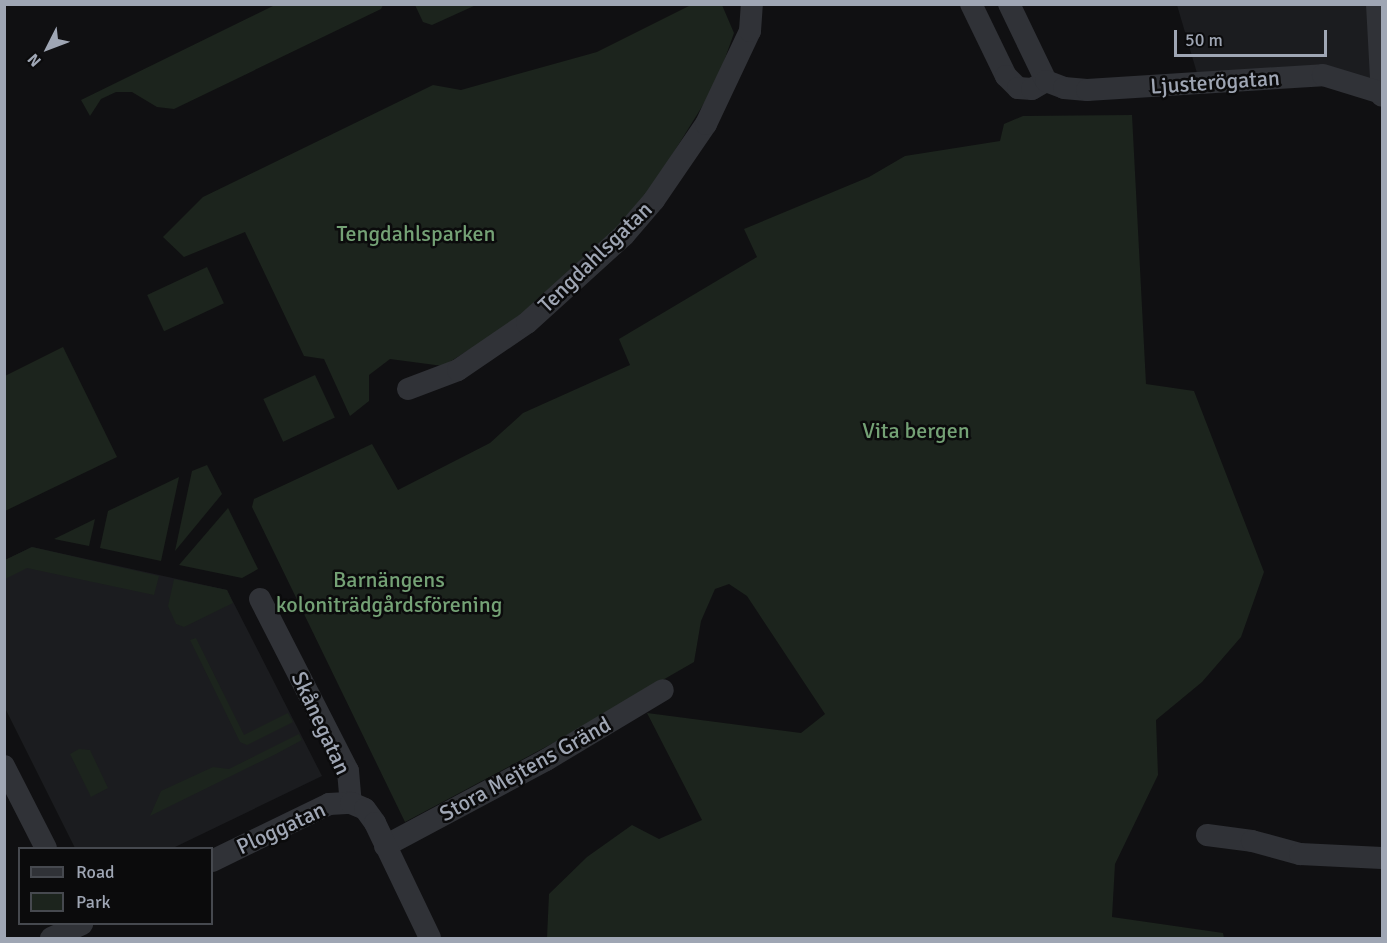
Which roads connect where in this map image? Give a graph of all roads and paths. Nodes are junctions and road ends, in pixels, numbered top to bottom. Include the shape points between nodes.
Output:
1 (752, 4) edge
2 (971, 4) edge
3 (1009, 4) edge
4 (1377, 4) edge
5 (1046, 81) junction
6 (1382, 94) edge
7 (408, 388) dead end
8 (260, 599) dead end
9 (663, 690) dead end
10 (4, 766) edge
11 (351, 802) junction
12 (1207, 835) dead end
13 (386, 846) junction
14 (45, 847) edge
15 (1383, 858) edge
16 (213, 861) edge
17 (81, 925) edge
18 (84, 925) edge
19 (51, 939) edge
20 (93, 939) edge
21 (430, 939) edge

1 - 7 street, Tengdahlsgatan via 750,31 706,124 654,200 624,235 527,323 458,369
2 - 5 street via 1006,76 1018,88 1032,89
3 - 5 street
4 - 6 street
5 - 6 street, Ljusterögatan via 1087,90 1323,75
8 - 11 street, Skånegatan via 348,771
9 - 13 street, Stora Mejtens Gränd via 546,760
10 - 14 street
11 - 13 street, Skånegatan via 365,809
11 - 16 street, Ploggatan via 329,804
12 - 15 street via 1252,841 1300,854
13 - 21 street, Skånegatan
17 - 19 street
18 - 20 street

